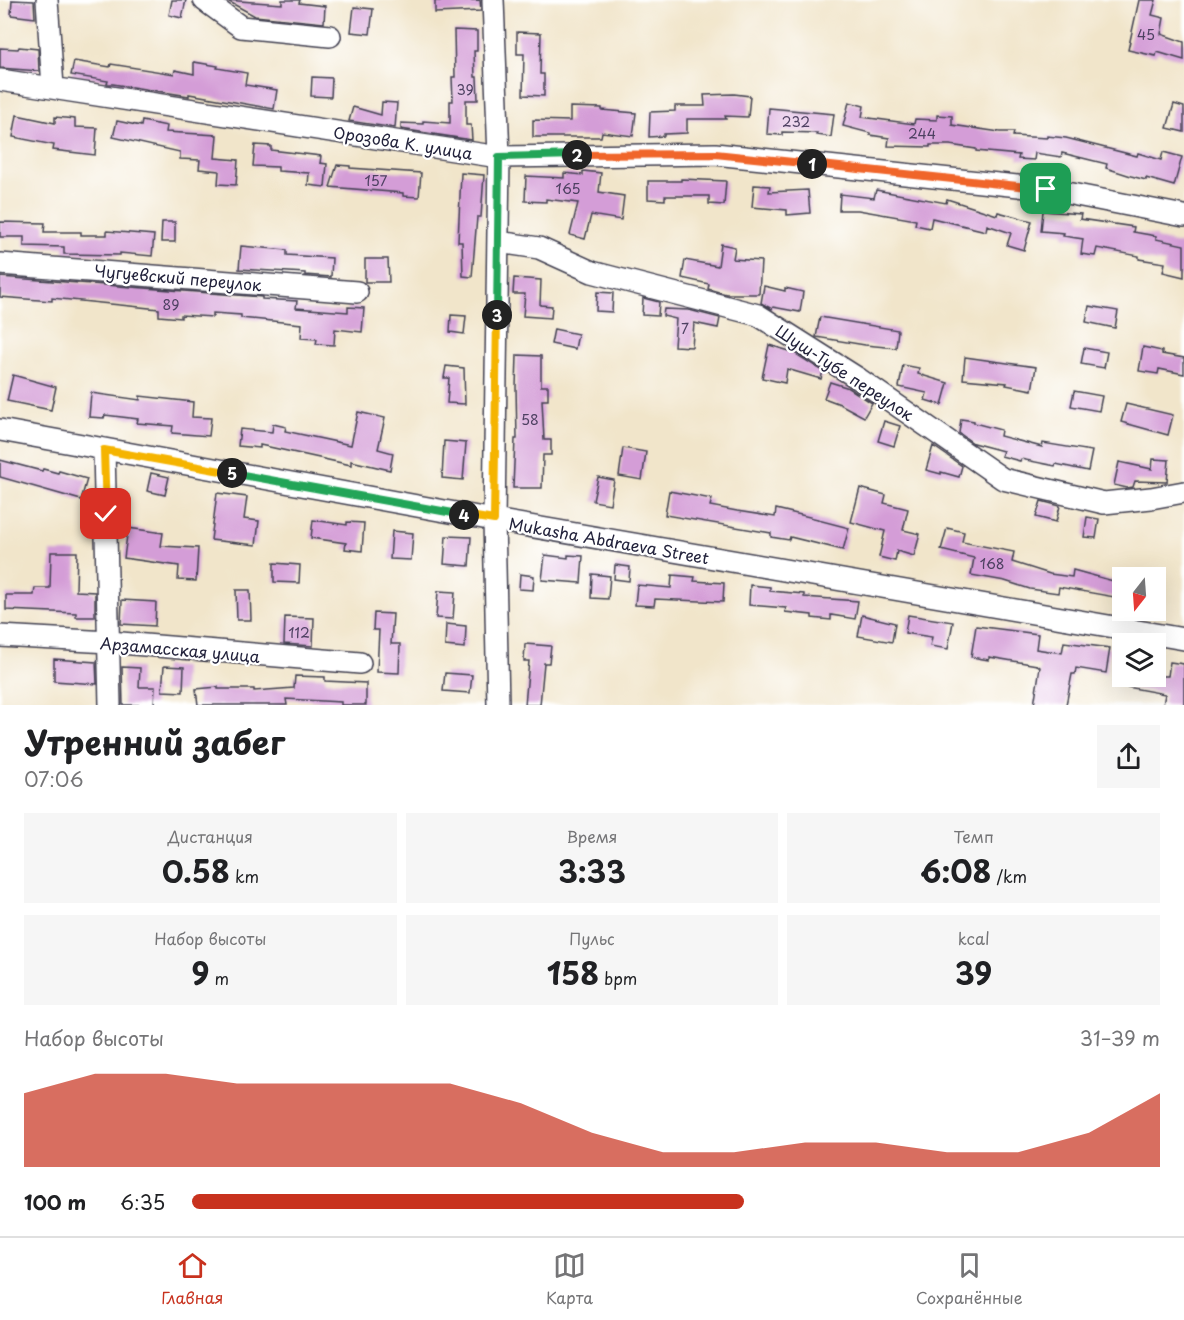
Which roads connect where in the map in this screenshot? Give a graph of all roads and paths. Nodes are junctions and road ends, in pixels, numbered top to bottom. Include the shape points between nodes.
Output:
1 (47, 0) edge
2 (204, 0) edge
3 (493, 0) edge
4 (330, 36) dead end
5 (0, 80) edge
6 (52, 87) junction
7 (499, 157) junction
8 (1184, 216) edge
9 (498, 242) junction
10 (0, 264) edge
11 (357, 292) dead end
12 (0, 430) edge
13 (104, 450) junction
14 (1184, 492) edge
15 (494, 520) junction
16 (0, 636) edge
17 (1184, 639) edge
18 (109, 642) junction
19 (360, 663) dead end
20 (110, 705) edge
21 (498, 705) edge

1 - 6 street
2 - 4 street via 241,27
3 - 7 street
5 - 6 street, Орозова К. улица
6 - 7 street, Орозова К. улица
7 - 8 street, Орозова К. улица via 715,154 1046,189
7 - 9 street
9 - 14 street, Шуш-Тубе переулок via 538,248 592,272 758,315 1003,479 1104,503
9 - 15 street
10 - 11 street, Чугуевский переулок
12 - 13 street, Mukasha Abdraeva Street
13 - 15 street, Mukasha Abdraeva Street
13 - 18 street
15 - 17 street, Mukasha Abdraeva Street
15 - 21 street
16 - 18 street, Арзамасская улица
18 - 19 street, Арзамасская улица
18 - 20 street

